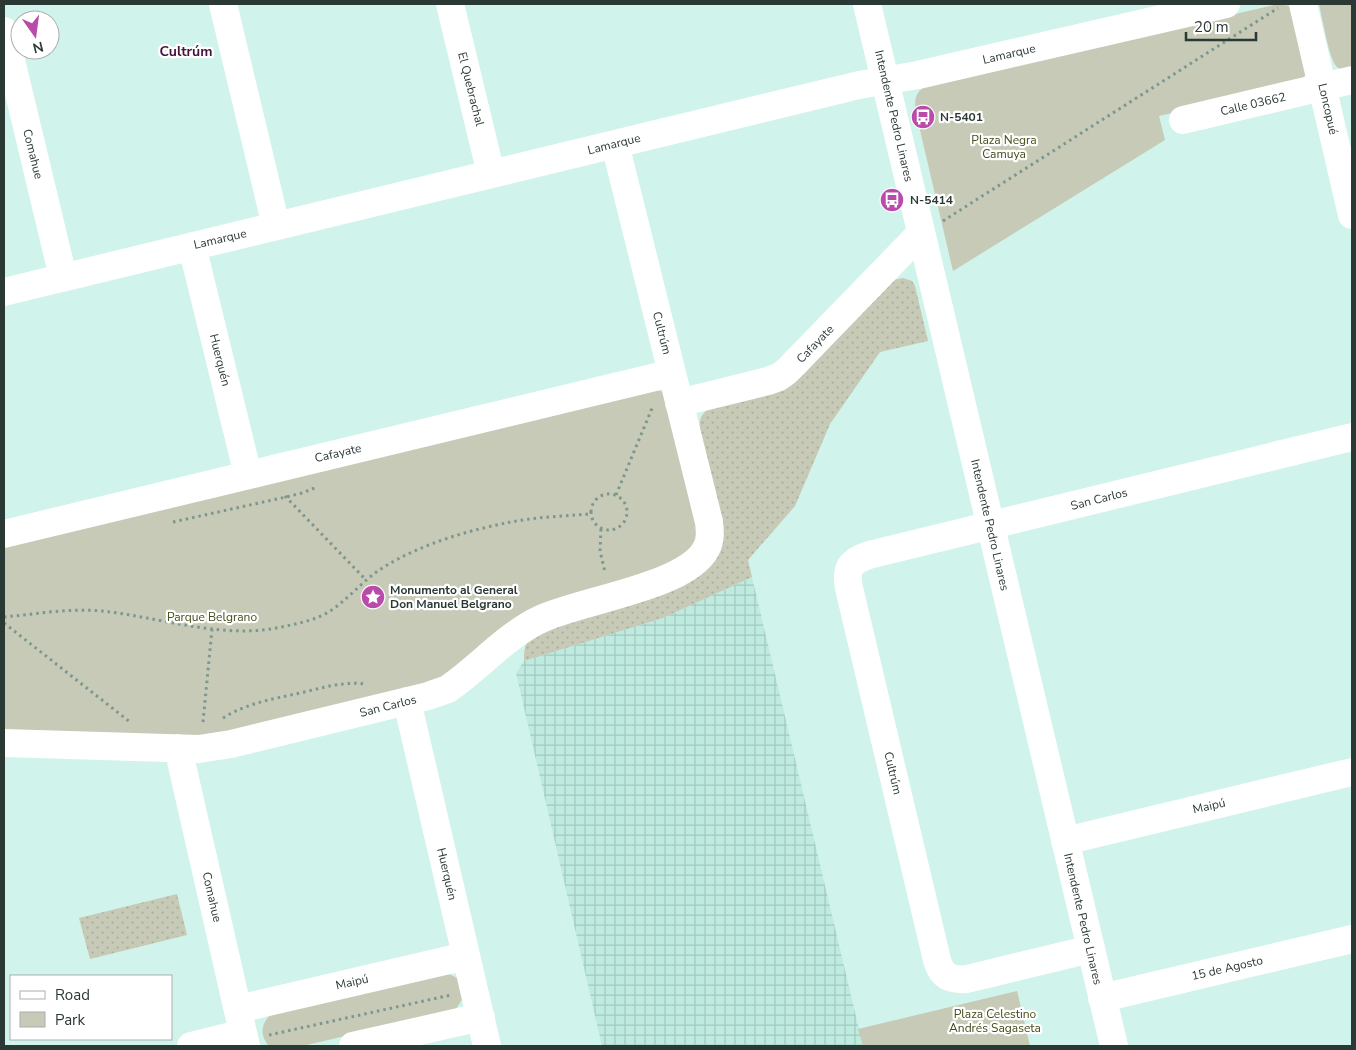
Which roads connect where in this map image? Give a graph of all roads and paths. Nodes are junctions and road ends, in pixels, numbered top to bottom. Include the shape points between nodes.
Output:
1 (223, 4) edge
2 (450, 4) edge
3 (867, 4) edge
4 (1226, 4) edge
5 (1285, 4) edge
6 (1303, 4) edge
7 (4, 31) edge
8 (885, 80) junction
9 (1352, 80) edge
10 (1323, 87) junction
11 (1183, 120) dead end
12 (615, 144) junction
13 (491, 174) junction
14 (1352, 214) edge
15 (276, 226) junction
16 (931, 228) junction
17 (192, 246) junction
18 (63, 277) junction
19 (4, 292) edge
20 (672, 373) junction
21 (666, 404) junction
22 (1352, 437) edge
23 (248, 475) junction
24 (616, 495) junction
25 (286, 497) dead end
26 (590, 514) junction
27 (709, 522) joint
28 (990, 525) junction
29 (601, 529) junction
30 (4, 534) edge
31 (849, 567) joint
32 (606, 576) dead end
33 (366, 580) junction
34 (4, 617) edge
35 (4, 623) edge
36 (212, 629) junction
37 (372, 684) dead end
38 (407, 701) junction
39 (220, 720) dead end
40 (123, 724) dead end
41 (209, 725) dead end
42 (4, 742) edge
43 (178, 748) junction
44 (1352, 772) edge
45 (1065, 841) junction
46 (1352, 939) edge
47 (1090, 949) junction
48 (466, 956) junction
49 (454, 994) dead end
50 (1102, 998) junction
51 (480, 1017) junction
52 (247, 1031) edge
53 (191, 1046) edge
54 (353, 1046) edge
55 (487, 1046) edge
56 (1114, 1046) edge

1 - 15 street
2 - 13 street, El Quebrachal
3 - 8 street, Intendente Pedro Linares
4 - 8 street, Lamarque via 928,73
5 - 16 path
6 - 10 street, Loncopué
7 - 18 street, Comahue
8 - 12 street, Lamarque
8 - 16 street, Intendente Pedro Linares
9 - 10 street
10 - 11 street, Calle 03662
10 - 14 street, Loncopué
12 - 13 street, Lamarque
12 - 20 street, Cultrúm
13 - 15 street, Lamarque
15 - 17 street, Lamarque
16 - 21 street, Cafayate via 787,372 768,381
16 - 28 street, Intendente Pedro Linares
17 - 18 street, Lamarque
17 - 23 street, Huerquén
18 - 19 street, Lamarque
20 - 21 street, Cultrúm
20 - 23 street, Cafayate
21 - 24 path
21 - 27 street, Cultrúm
22 - 28 street, San Carlos
23 - 30 street, Cafayate
24 - 26 path via 598,497
24 - 29 path via 625,503 626,519 618,528
25 - 33 path
26 - 29 path
26 - 33 path via 512,522 470,532 402,556
27 - 38 street, San Carlos via 706,549 684,570 662,581 540,619 448,689
28 - 31 street, San Carlos via 869,554
28 - 45 street, Intendente Pedro Linares
29 - 32 path via 600,551
31 - 47 street, Cultrúm via 849,588 942,972 953,979 967,979
33 - 36 path via 336,607 312,620 261,630
34 - 36 path via 93,610
35 - 40 path via 133,724
36 - 41 path via 202,726
37 - 39 path via 334,685 256,703
38 - 43 street, San Carlos via 222,746
38 - 48 street, Huerquén
42 - 43 street, San Carlos
43 - 52 street, Comahue
44 - 45 street, Maipú
45 - 47 street, Intendente Pedro Linares
46 - 50 street, 15 de Agosto
47 - 50 street, Intendente Pedro Linares
48 - 51 street, Huerquén
48 - 52 street, Maipú
49 - 52 path
50 - 56 street, Intendente Pedro Linares
51 - 54 street
51 - 55 street, Huerquén
52 - 53 street, Maipú

